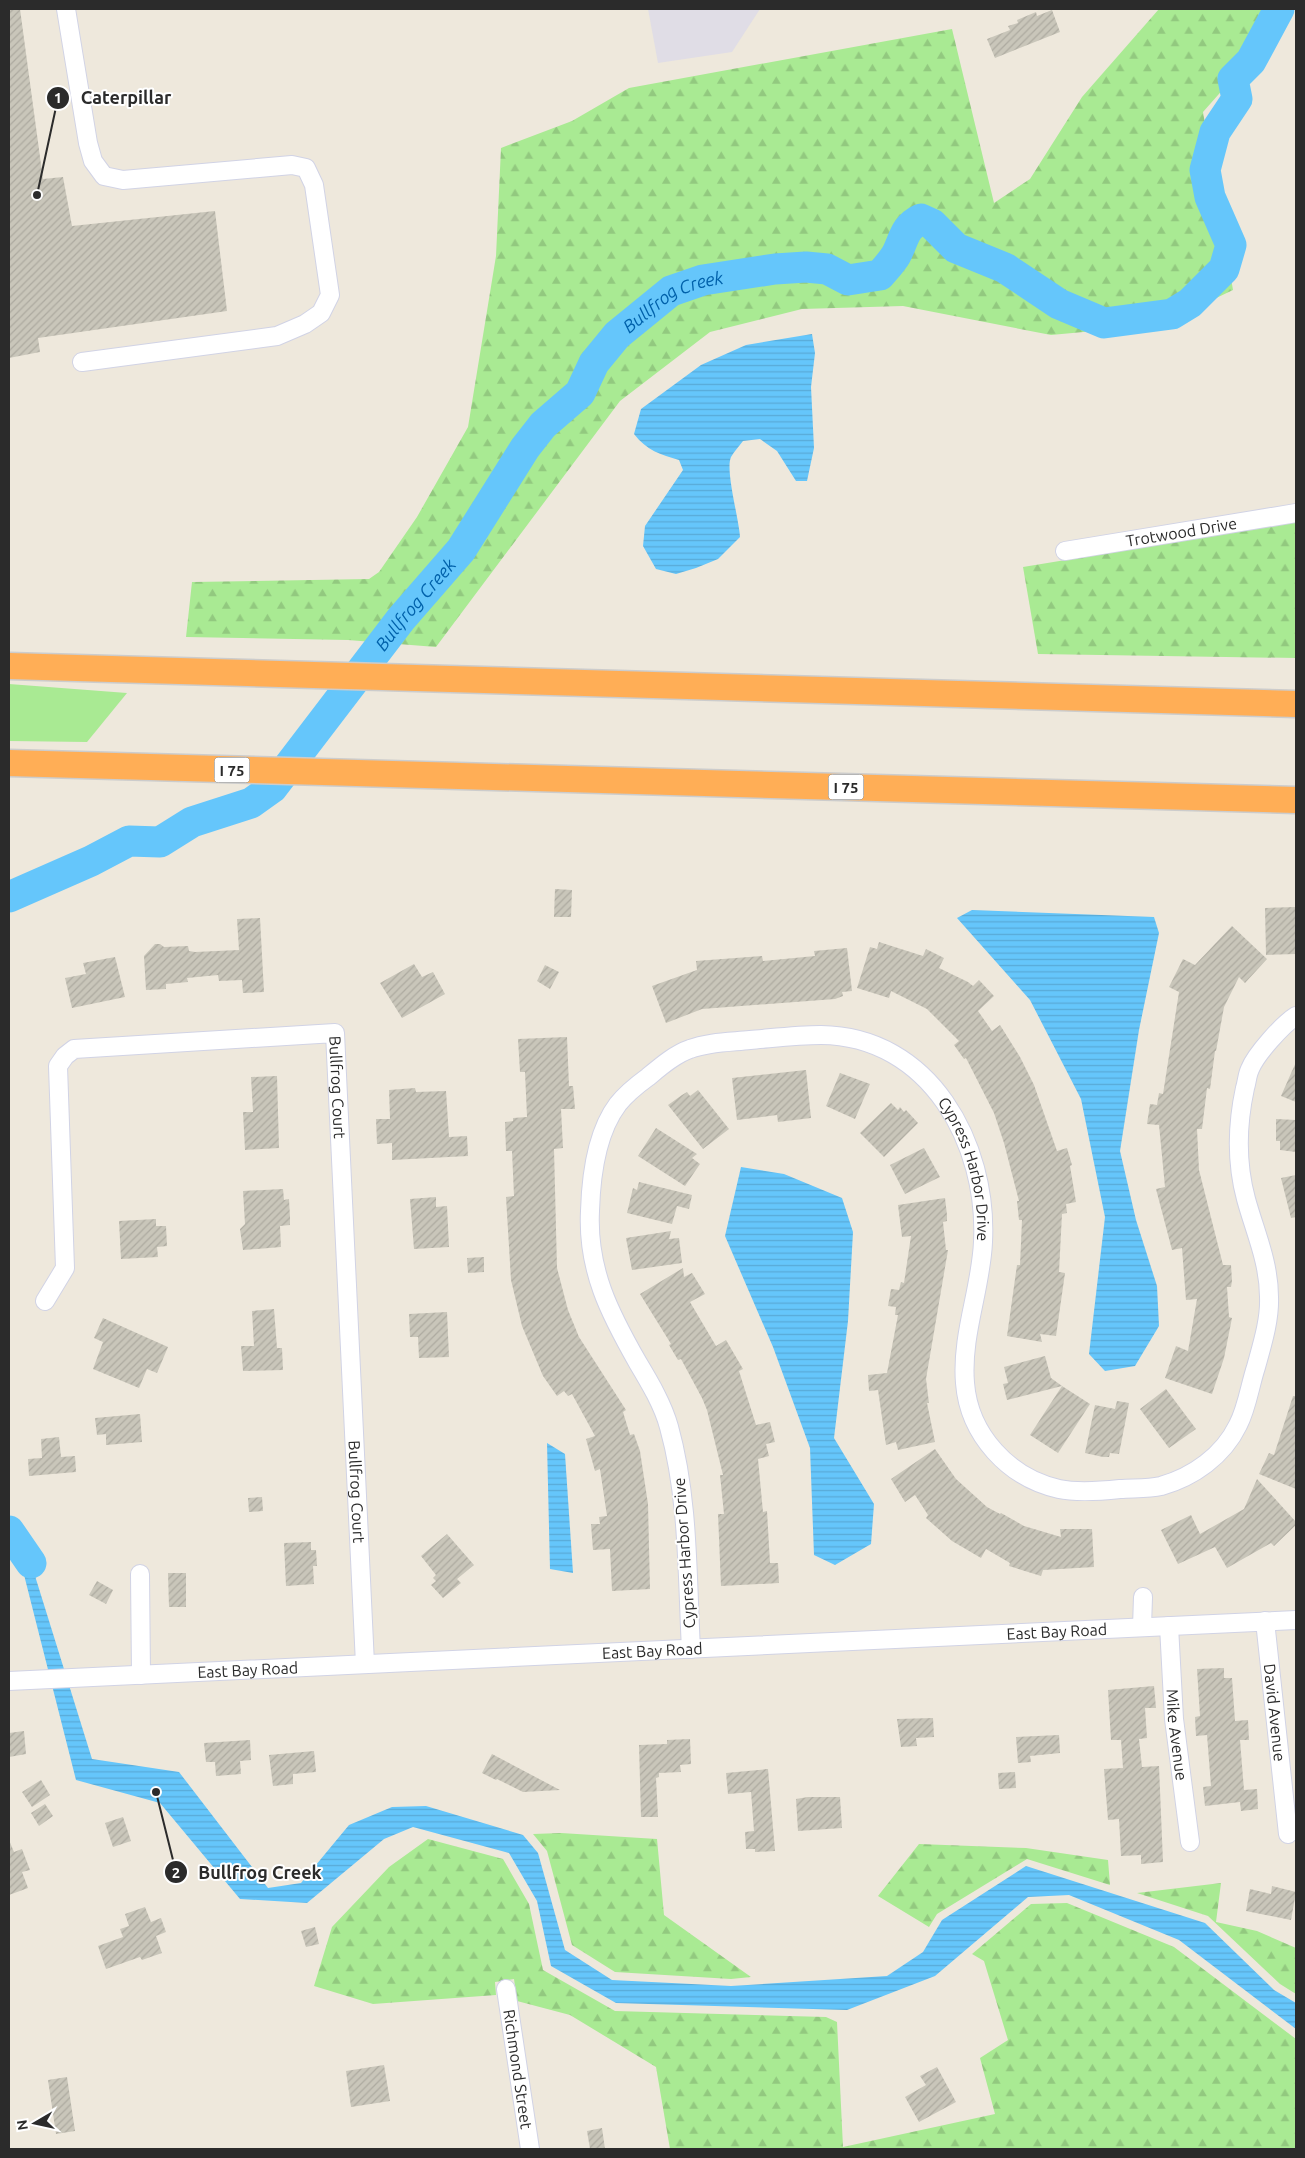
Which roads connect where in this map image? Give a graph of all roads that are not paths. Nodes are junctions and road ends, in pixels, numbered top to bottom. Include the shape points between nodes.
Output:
1 (66, 9) edge
2 (82, 362) dead end
3 (1296, 513) edge
4 (1065, 551) dead end
5 (9, 666) edge
6 (1296, 704) edge
7 (9, 763) edge
8 (1296, 800) edge
9 (1296, 1016) edge
10 (45, 1301) dead end
11 (140, 1574) dead end
12 (1143, 1597) dead end
13 (1296, 1620) edge
14 (1265, 1621) junction
15 (1169, 1626) junction
16 (1142, 1627) junction
17 (690, 1649) junction
18 (365, 1664) junction
19 (141, 1675) junction
20 (9, 1681) edge
21 (1288, 1834) dead end
22 (1190, 1842) dead end
23 (506, 1989) dead end
24 (530, 2149) edge

1 - 2 street via 88,144 93,161 104,176 123,180 292,165 306,168 314,185 330,295 321,313 277,336
3 - 4 street, Trotwood Drive
5 - 6 highway
7 - 8 highway, I 75
9 - 17 street, Cypress Harbor Drive via 1284,1024 1250,1069 1238,1117 1239,1158 1245,1195 1263,1250 1270,1299 1264,1339 1239,1424 1224,1447 1198,1471 1158,1486 1064,1490 1039,1483 1014,1470 990,1447 981,1433 966,1395 964,1380 984,1244 978,1182 964,1138 942,1095 906,1062 877,1047 842,1035 807,1035 689,1049 636,1086 617,1106 602,1134 590,1214 592,1249 597,1278 614,1321 668,1423 682,1492
10 - 18 street, Bullfrog Court via 65,1268 58,1066 65,1056 74,1049 335,1034
11 - 19 street
12 - 16 street
13 - 14 street, East Bay Road
14 - 15 street, East Bay Road
14 - 21 street, David Avenue
15 - 16 street, East Bay Road
15 - 22 street, Mike Avenue via 1174,1719
16 - 17 street, East Bay Road
17 - 18 street, East Bay Road
18 - 19 street, East Bay Road
19 - 20 street, East Bay Road
23 - 24 street, Richmond Street

